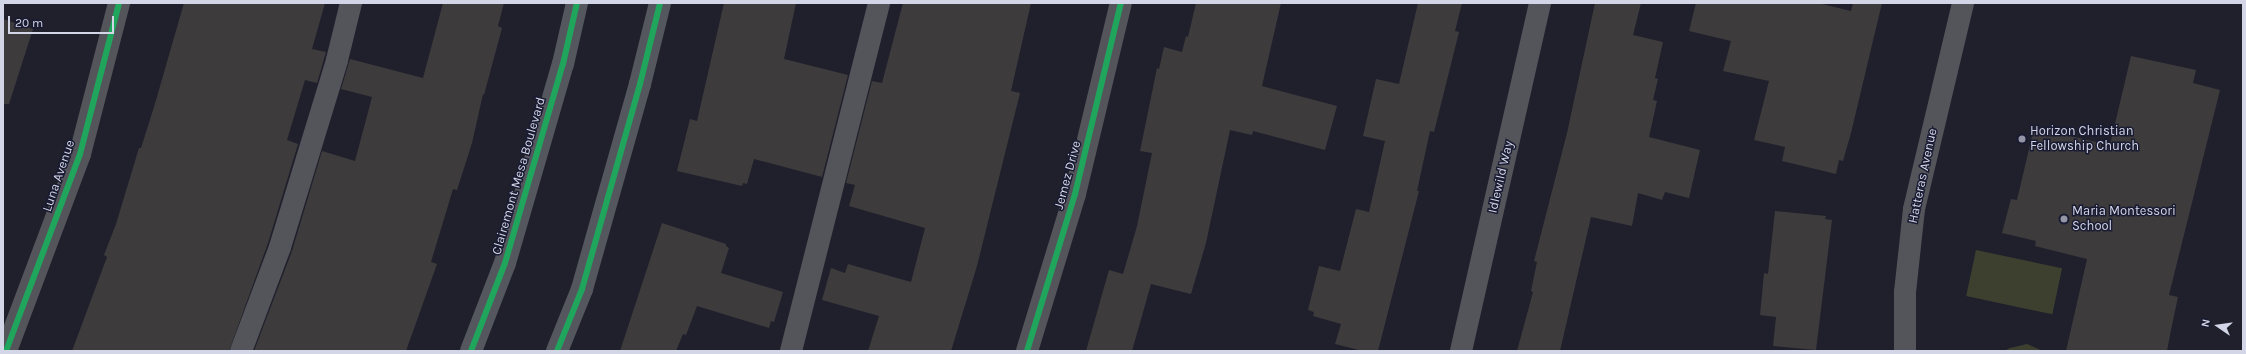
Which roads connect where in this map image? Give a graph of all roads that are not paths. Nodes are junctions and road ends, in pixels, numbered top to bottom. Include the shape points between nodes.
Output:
1 (119, 3) edge
2 (351, 3) edge
3 (577, 3) edge
4 (660, 3) edge
5 (879, 3) edge
6 (1121, 3) edge
7 (1540, 3) edge
8 (1963, 3) edge
9 (6, 351) edge
10 (241, 351) edge
11 (471, 351) edge
12 (557, 351) edge
13 (790, 351) edge
14 (1027, 351) edge
15 (1461, 351) edge
16 (1905, 351) edge

1 - 9 street, Luna Avenue via 80,154
2 - 10 street via 337,60 280,247
3 - 11 main road, Clairemont Mesa Boulevard via 563,64 505,263
4 - 12 main road via 640,84 582,289
5 - 13 street
6 - 14 street, Jemez Drive via 1075,194
7 - 15 street, Idlewild Way
8 - 16 street, Hatteras Avenue via 1914,209 1904,292

